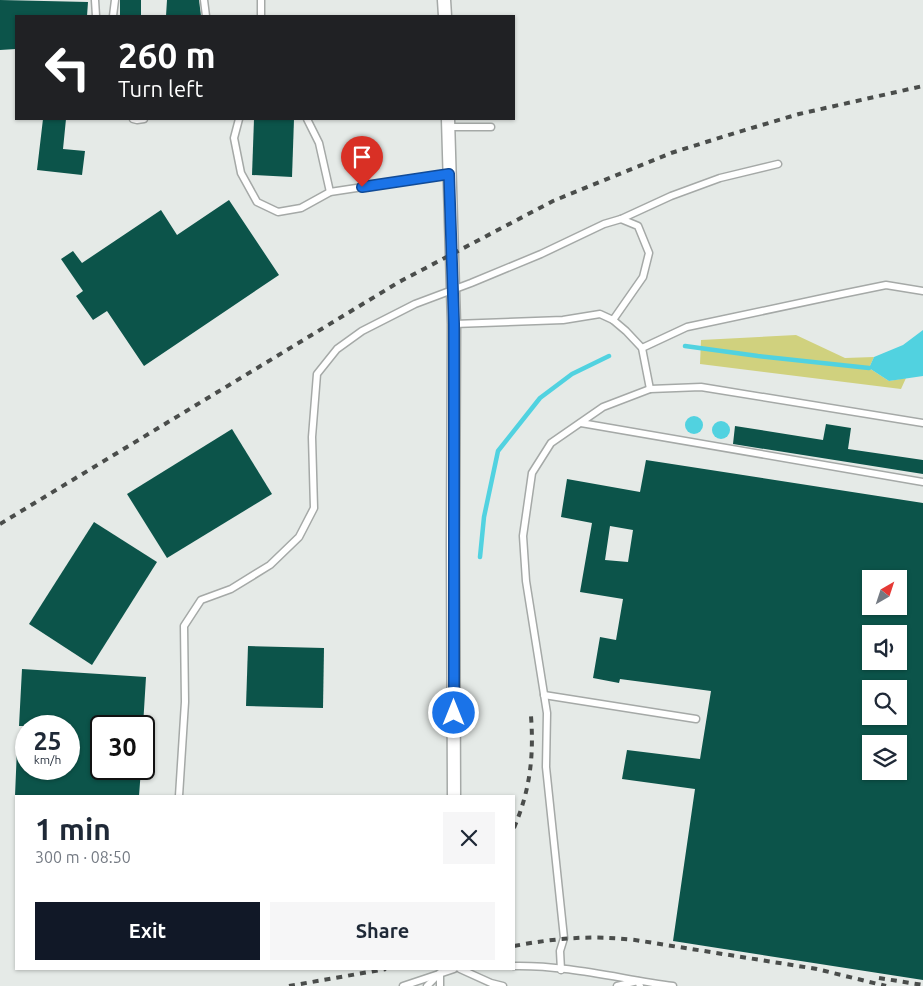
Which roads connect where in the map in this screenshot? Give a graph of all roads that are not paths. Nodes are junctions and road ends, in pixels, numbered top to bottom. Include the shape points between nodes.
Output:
1 (95, 0) edge
2 (115, 0) edge
3 (204, 0) edge
4 (261, 0) edge
5 (444, 0) edge
6 (96, 15) edge
7 (113, 15) edge
8 (206, 15) edge
9 (262, 15) edge
10 (445, 15) edge
11 (239, 120) edge
12 (308, 120) edge
13 (448, 123) edge
14 (491, 127) dead end
15 (778, 164) dead end
16 (449, 174) junction
17 (330, 192) junction
18 (621, 220) junction
19 (453, 289) junction
20 (923, 291) edge
21 (612, 320) junction
22 (454, 324) junction
23 (642, 348) junction
24 (650, 389) junction
25 (581, 423) junction
26 (923, 423) edge
27 (923, 482) edge
28 (544, 695) junction
29 (696, 720) dead end
30 (179, 795) edge
31 (454, 795) edge
32 (515, 966) edge
33 (450, 970) edge
34 (462, 970) edge
35 (561, 970) junction
36 (440, 973) junction
37 (639, 984) edge
38 (403, 986) edge
39 (427, 986) edge
40 (440, 986) edge
41 (503, 986) edge
42 (617, 986) edge
43 (673, 986) edge

1 - 6 lane
2 - 7 lane
3 - 8 lane
4 - 9 lane
5 - 10 street
11 - 17 lane via 234,138 241,174 257,202 278,212 301,208
12 - 17 lane via 320,143
13 - 14 lane
13 - 16 street
15 - 18 lane via 712,181
16 - 17 lane
16 - 19 street
18 - 19 lane via 604,224 541,254
18 - 21 lane via 638,226 649,253 643,277
19 - 22 street
19 - 30 lane via 362,331 337,349 317,374 312,437 314,508 299,537 270,565 231,589 202,600 184,626 185,702
20 - 23 lane via 886,285 687,327
21 - 22 lane via 600,314 563,320
21 - 23 lane
22 - 31 street
23 - 24 lane
24 - 25 lane via 603,407
24 - 26 lane via 701,387
25 - 27 lane
25 - 28 lane via 551,443 532,473 522,536
28 - 29 lane
28 - 35 lane via 547,713 546,768 564,938 560,951
32 - 35 lane
33 - 36 lane
34 - 41 lane
35 - 37 lane via 581,970
36 - 38 lane
36 - 39 lane
36 - 40 lane
37 - 42 lane
37 - 43 lane

